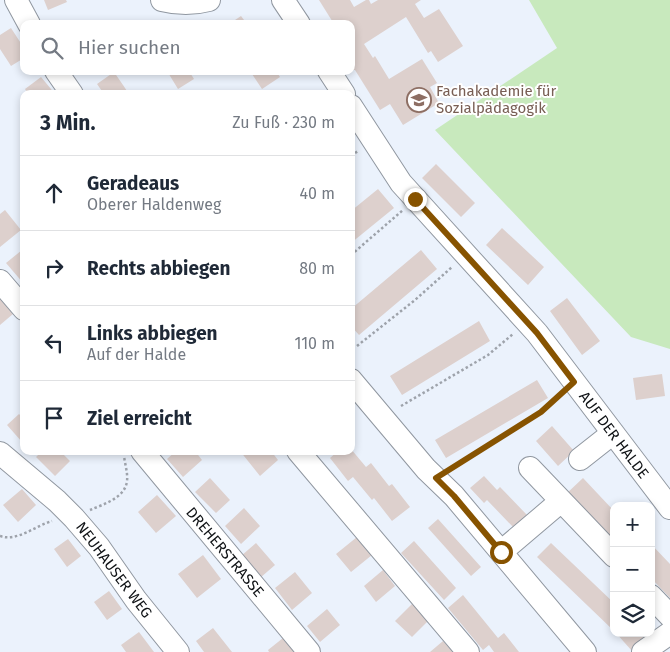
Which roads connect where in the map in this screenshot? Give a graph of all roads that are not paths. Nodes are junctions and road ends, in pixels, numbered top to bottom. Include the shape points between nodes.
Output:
1 (16, 0) edge
2 (162, 0) edge
3 (209, 0) edge
4 (283, 0) edge
5 (27, 20) edge
6 (296, 20) edge
7 (59, 75) edge
8 (332, 75) edge
9 (69, 90) edge
10 (341, 90) edge
11 (355, 112) edge
12 (0, 281) edge
13 (20, 304) edge
14 (355, 385) edge
15 (612, 434) junction
16 (0, 453) edge
17 (145, 455) edge
18 (301, 455) edge
19 (580, 459) dead end
20 (530, 468) dead end
21 (561, 501) junction
22 (670, 508) edge
23 (501, 552) junction
24 (610, 552) edge
25 (655, 600) edge
26 (670, 616) edge
27 (670, 633) edge
28 (178, 652) edge
29 (309, 652) edge
30 (468, 652) edge
31 (585, 652) edge
32 (643, 652) edge

1 - 5 street
2 - 3 street via 176,3
4 - 6 street
7 - 9 street
8 - 10 street
11 - 15 street, AUF DER HALDE via 401,183 537,333
12 - 13 street
14 - 23 street
15 - 19 street
15 - 22 street, AUF DER HALDE
16 - 28 street, NEUHAUSER WEG via 74,518
17 - 29 street, DREHERSTRASSE
18 - 30 street
20 - 21 street
21 - 23 street
21 - 24 street
23 - 31 street
25 - 26 street
27 - 32 street

